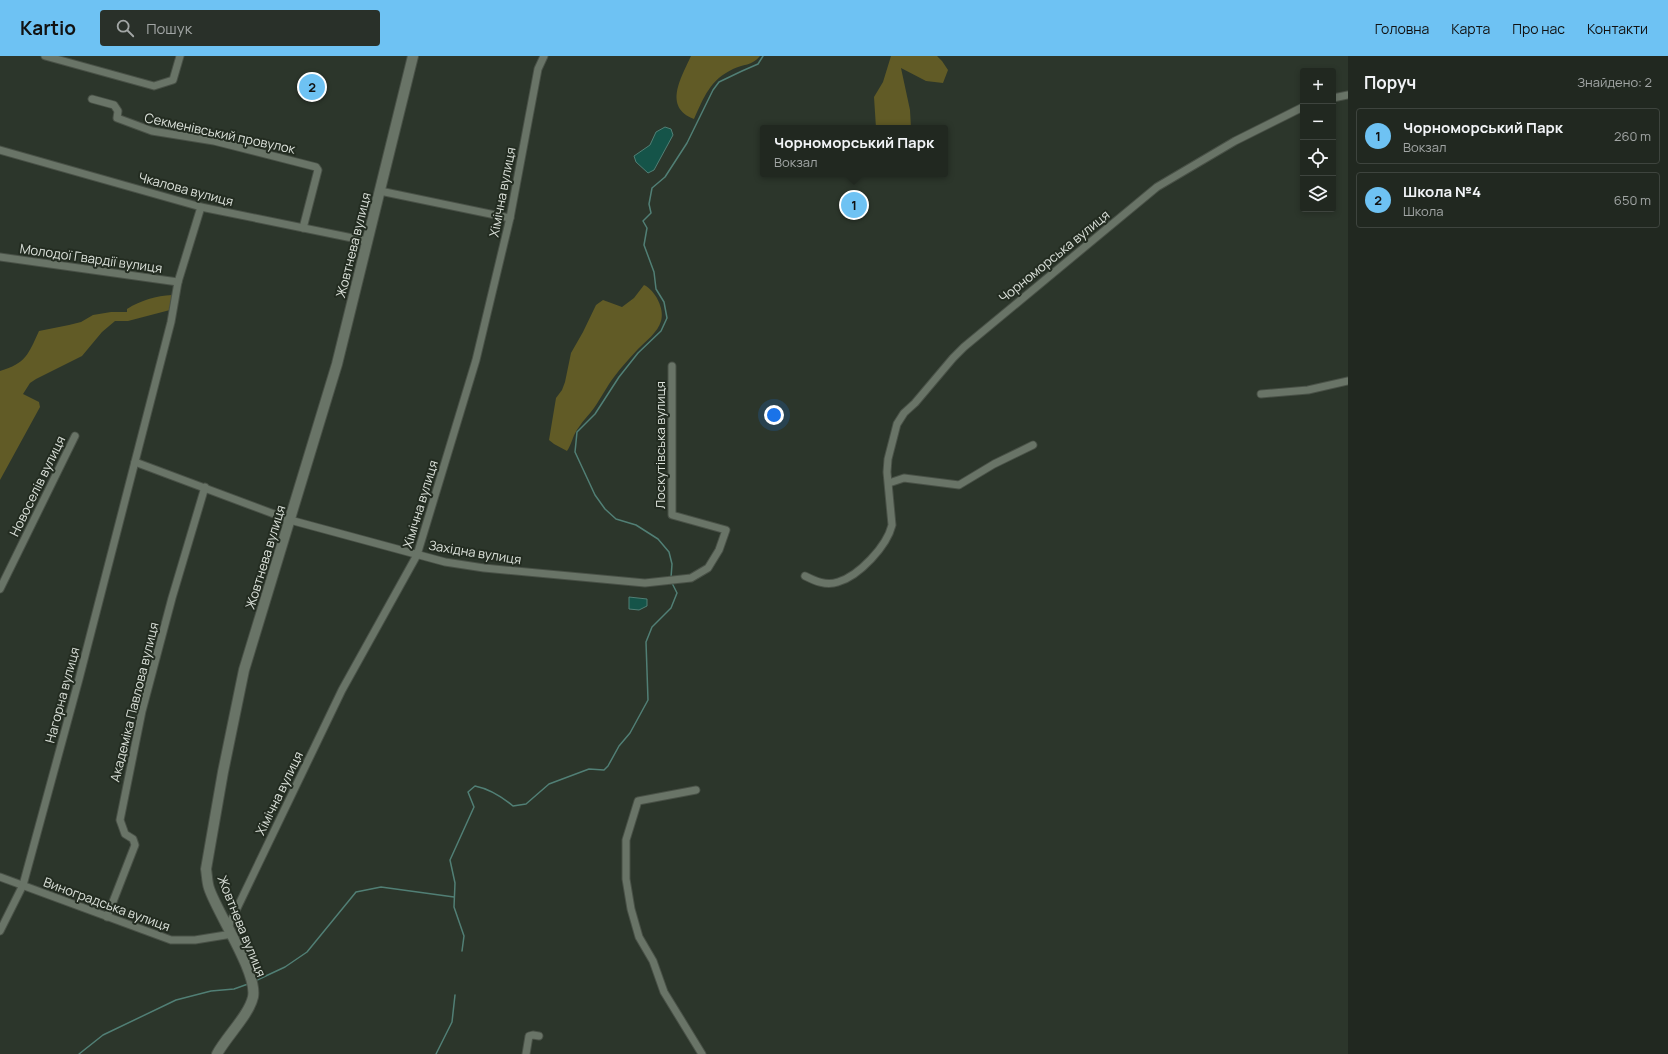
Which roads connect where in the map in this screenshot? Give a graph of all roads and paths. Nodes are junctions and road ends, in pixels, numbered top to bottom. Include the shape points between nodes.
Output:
1 (45, 56) edge
2 (180, 56) edge
3 (413, 56) edge
4 (544, 56) edge
5 (1348, 95) edge
6 (1336, 97) edge
7 (92, 98) dead end
8 (1300, 108) edge
9 (0, 150) edge
10 (380, 191) junction
11 (201, 207) junction
12 (510, 218) junction
13 (303, 228) junction
14 (367, 241) junction
15 (0, 257) edge
16 (178, 282) junction
17 (672, 366) dead end
18 (1348, 381) edge
19 (1261, 394) dead end
20 (75, 436) dead end
21 (1033, 445) dead end
22 (135, 462) junction
23 (888, 483) junction
24 (205, 487) junction
25 (290, 520) junction
26 (726, 530) joint
27 (417, 555) junction
28 (805, 576) dead end
29 (0, 589) edge
30 (696, 790) dead end
31 (0, 877) edge
32 (23, 885) junction
33 (107, 917) junction
34 (230, 930) junction
35 (0, 931) edge
36 (539, 1036) dead end
37 (217, 1054) edge
38 (526, 1054) edge
39 (702, 1054) edge

1 - 2 street via 154,86 173,80
3 - 10 main road, Жовтнева вулиця
4 - 12 street, Хімічна вулиця via 538,69
5 - 6 street
7 - 13 street, Секменівський провулок via 114,105 118,111 117,118 152,131 214,141 316,167 318,170
8 - 23 street, Чорноморська вулиця via 1235,141 1157,187 964,347 898,420 888,459
9 - 11 street, Чкалова вулиця
10 - 12 street
10 - 14 main road, Жовтнева вулиця
11 - 13 street, Чкалова вулиця
11 - 16 street, Нагорна вулиця
12 - 27 street, Хімічна вулиця via 476,360
13 - 14 street, Чкалова вулиця
14 - 25 main road, Жовтнева вулиця via 337,364
15 - 16 street, Молодої Гвардії вулиця
16 - 22 street, Нагорна вулиця via 172,322
17 - 26 street, Лоскутівська вулиця via 672,515
18 - 19 street via 1308,390
20 - 29 street, Новоселів вулиця
21 - 23 street via 994,464 959,486 904,478
22 - 24 street, Західна вулиця
22 - 32 street, Нагорна вулиця
23 - 28 street, Чорноморська вулиця via 892,525 881,547 858,571 837,582 826,584
24 - 25 street, Західна вулиця
24 - 33 street, Академіка Павлова вулиця via 142,711 120,820 125,834 133,839 135,845
25 - 27 street, Західна вулиця
25 - 34 main road, Жовтнева вулиця via 244,670 206,869 208,887
26 - 27 street, Західна вулиця via 719,550 708,568 691,578 645,583 484,568
27 - 34 street, Хімічна вулиця via 342,690
30 - 39 street via 638,801 626,840 626,878 639,937 654,961 664,992
31 - 32 street, Виноградська вулиця
32 - 33 street, Виноградська вулиця
32 - 35 street, Нагорна вулиця
33 - 34 street, Виноградська вулиця via 171,940 195,940
34 - 37 main road, Жовтнева вулиця via 251,982 253,996 250,1006
36 - 38 street via 529,1036

